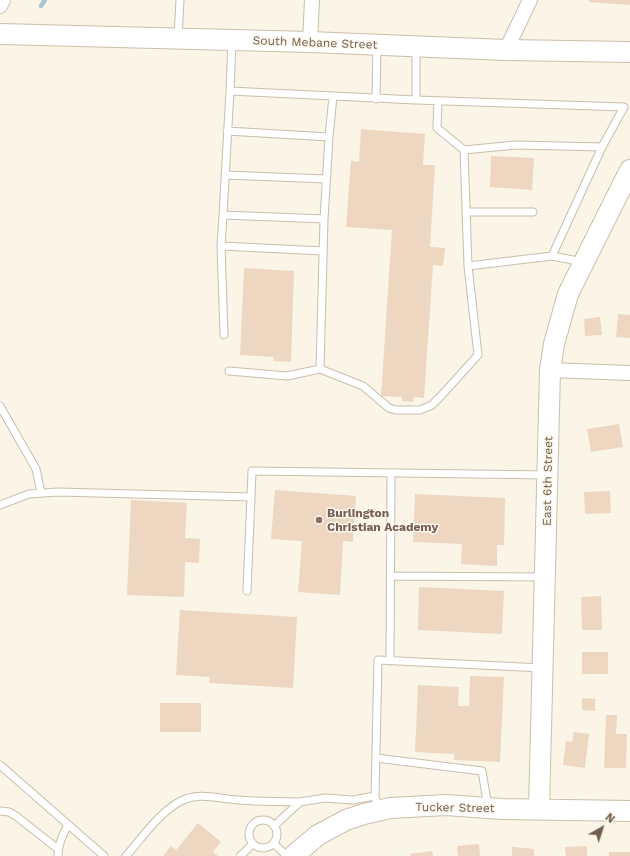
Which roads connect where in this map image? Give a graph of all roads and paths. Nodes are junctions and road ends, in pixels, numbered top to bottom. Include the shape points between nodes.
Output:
1 (3, 0) edge
2 (180, 0) edge
3 (312, 0) edge
4 (530, 0) edge
5 (0, 6) edge
6 (0, 34) edge
7 (178, 40) junction
8 (232, 41) junction
9 (310, 42) junction
10 (377, 45) junction
11 (416, 46) junction
12 (506, 50) junction
13 (630, 52) edge
14 (230, 91) junction
15 (333, 96) junction
16 (376, 99) junction
17 (416, 100) junction
18 (438, 101) junction
19 (227, 131) junction
20 (329, 137) junction
21 (602, 147) junction
22 (464, 150) junction
23 (630, 170) edge
24 (225, 175) junction
25 (326, 179) junction
26 (466, 212) junction
27 (533, 212) dead end
28 (223, 215) junction
29 (324, 218) junction
30 (221, 246) junction
31 (323, 251) junction
32 (552, 256) junction
33 (583, 262) junction
34 (468, 266) junction
35 (224, 335) dead end
36 (320, 369) junction
37 (550, 370) junction
38 (229, 371) dead end
39 (630, 372) edge
40 (0, 406) edge
41 (391, 473) junction
42 (548, 475) junction
43 (41, 493) junction
44 (251, 497) junction
45 (0, 505) edge
46 (391, 576) junction
47 (545, 577) junction
48 (247, 591) dead end
49 (390, 661) junction
50 (542, 668) junction
51 (376, 758) junction
52 (0, 765) edge
53 (300, 802) junction
54 (377, 803) junction
55 (488, 808) junction
56 (539, 809) junction
57 (0, 811) edge
58 (630, 812) edge
59 (68, 825) junction
60 (274, 826) junction
61 (253, 844) junction
62 (274, 844) junction
63 (58, 853) edge
64 (104, 856) edge
65 (126, 856) edge
66 (240, 856) edge
67 (287, 856) edge
68 (293, 856) edge

1 - 5 street
2 - 7 lane
3 - 9 street
4 - 12 street
6 - 7 street, South Mebane Street
7 - 8 street, South Mebane Street
8 - 9 street, South Mebane Street
8 - 14 lane
9 - 10 street, South Mebane Street
10 - 11 street, South Mebane Street
10 - 16 lane
11 - 12 street, South Mebane Street
11 - 17 lane
12 - 13 street, South Mebane Street
14 - 15 lane
14 - 19 lane
15 - 16 lane
15 - 20 lane
16 - 17 lane
17 - 18 lane
18 - 21 lane via 624,107
18 - 22 lane via 437,128
19 - 20 lane
19 - 24 lane
20 - 25 lane
21 - 22 lane via 516,145
21 - 32 lane
22 - 26 lane
23 - 33 street, East 6th Street
24 - 25 lane
24 - 28 lane
25 - 29 lane
26 - 27 lane
26 - 34 lane
28 - 29 lane
28 - 30 lane
29 - 31 lane
30 - 31 lane
30 - 35 lane
31 - 36 lane
32 - 33 lane
32 - 34 lane
33 - 37 street, East 6th Street via 568,294 554,344
34 - 36 lane via 478,355 432,405 420,410 389,408 363,386
36 - 38 lane via 287,376
37 - 39 street
37 - 42 street, East 6th Street
40 - 43 lane via 36,469
41 - 42 lane
41 - 44 lane via 252,471
41 - 46 lane
42 - 47 street, East 6th Street
43 - 44 lane
43 - 45 lane via 29,494
44 - 48 lane
46 - 47 lane
46 - 49 lane
47 - 50 street, East 6th Street
49 - 50 lane
49 - 51 lane via 378,660
50 - 56 street, East 6th Street
51 - 54 lane
51 - 55 lane via 482,770
52 - 59 lane
53 - 54 lane via 325,798
53 - 60 lane
53 - 65 lane via 195,797 180,802 168,810
54 - 55 street, Tucker Street via 390,808 446,805
54 - 68 street, Tucker Street via 364,814 346,820 318,835
55 - 56 street, Tucker Street
56 - 58 street, Tucker Street
57 - 63 lane via 16,816
59 - 63 lane
59 - 64 lane
60 - 61 lane via 267,821 258,821 254,824 249,832
60 - 62 lane via 277,835
61 - 62 lane via 266,849
61 - 66 lane
62 - 67 lane

